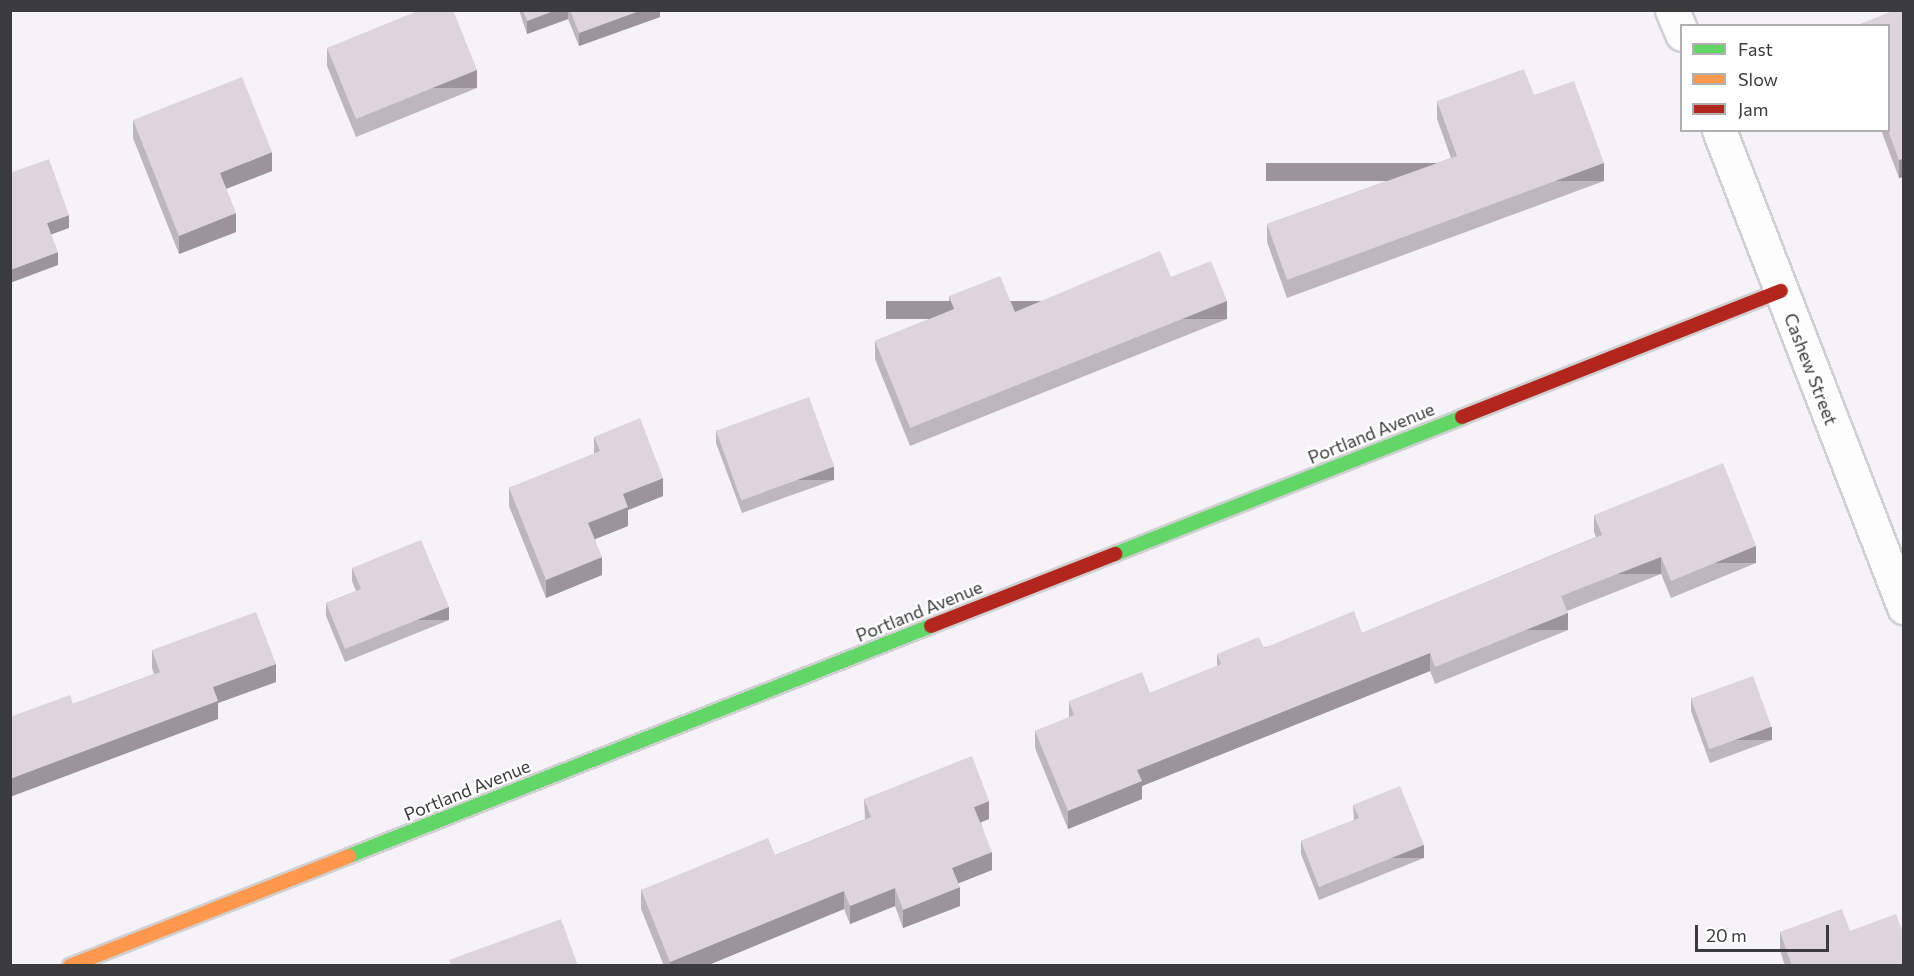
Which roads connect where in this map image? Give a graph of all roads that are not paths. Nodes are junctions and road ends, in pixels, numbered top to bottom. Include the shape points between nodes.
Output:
1 (1672, 10) edge
2 (1680, 29) edge
3 (1720, 132) edge
4 (1781, 291) junction
5 (1904, 607) edge
6 (70, 966) edge

1 - 2 street
3 - 4 street, Cashew Street
4 - 5 street, Cashew Street
4 - 6 street, Portland Avenue

